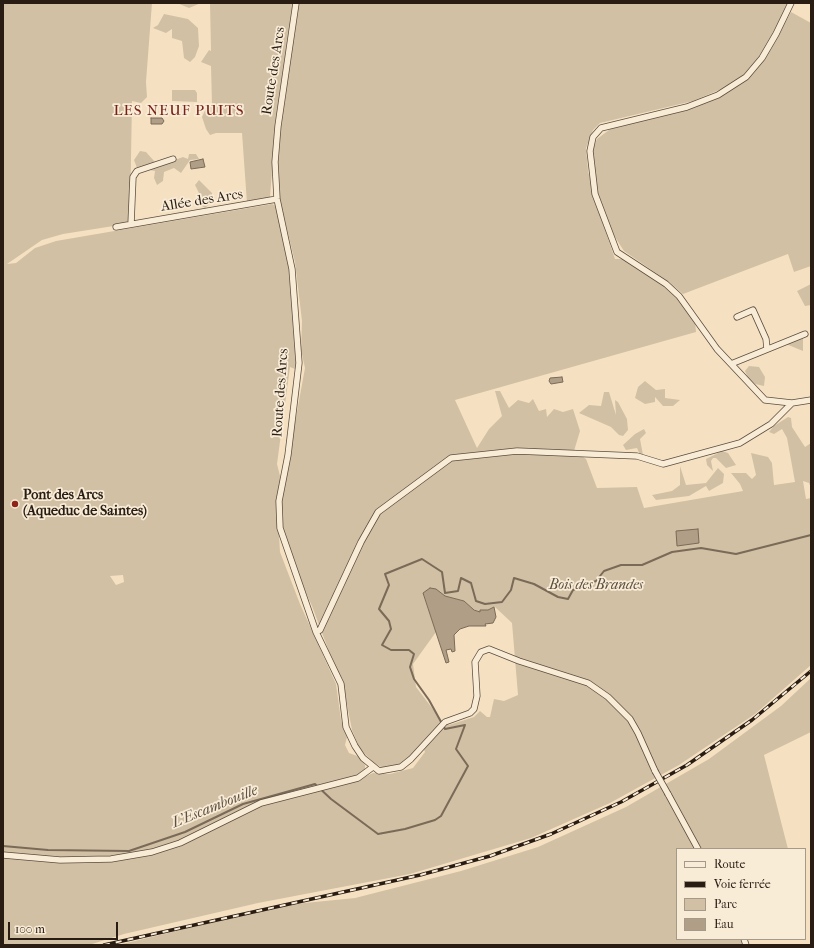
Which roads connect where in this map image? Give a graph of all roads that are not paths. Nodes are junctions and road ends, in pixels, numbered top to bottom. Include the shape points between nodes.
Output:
1 (296, 3) edge
2 (791, 3) edge
3 (173, 159) dead end
4 (277, 200) junction
5 (131, 224) junction
6 (116, 227) dead end
7 (737, 317) dead end
8 (805, 334) dead end
9 (767, 349) junction
10 (731, 364) junction
11 (811, 400) edge
12 (792, 403) junction
13 (316, 632) junction
14 (373, 767) junction
15 (697, 848) edge
16 (3, 855) edge

1 - 4 street, Route des Arcs via 278,126 275,162
2 - 10 street via 762,58 746,77 718,95 687,107 601,128 593,137 590,150 595,194 617,252 666,284 679,296 717,349
3 - 5 street via 134,174
4 - 5 street, Allée des Arcs
4 - 13 street, Route des Arcs via 292,269 298,363 288,455 279,501 280,528
5 - 6 street, Allée des Arcs
7 - 9 street via 753,310 766,339
8 - 9 street
9 - 10 street
10 - 12 street via 765,400
11 - 12 street
12 - 13 street via 771,424 740,443 663,464 637,456 517,451 451,458 378,512 361,542 320,630
13 - 14 street, Route des Arcs via 341,684 346,727 363,758
14 - 15 street, bridge via 378,771 402,768 445,722 474,709 477,696 475,662 481,652 489,648 519,661 588,683 608,697 630,719
14 - 16 street via 358,778 261,803 180,842 152,852 111,859 60,860

